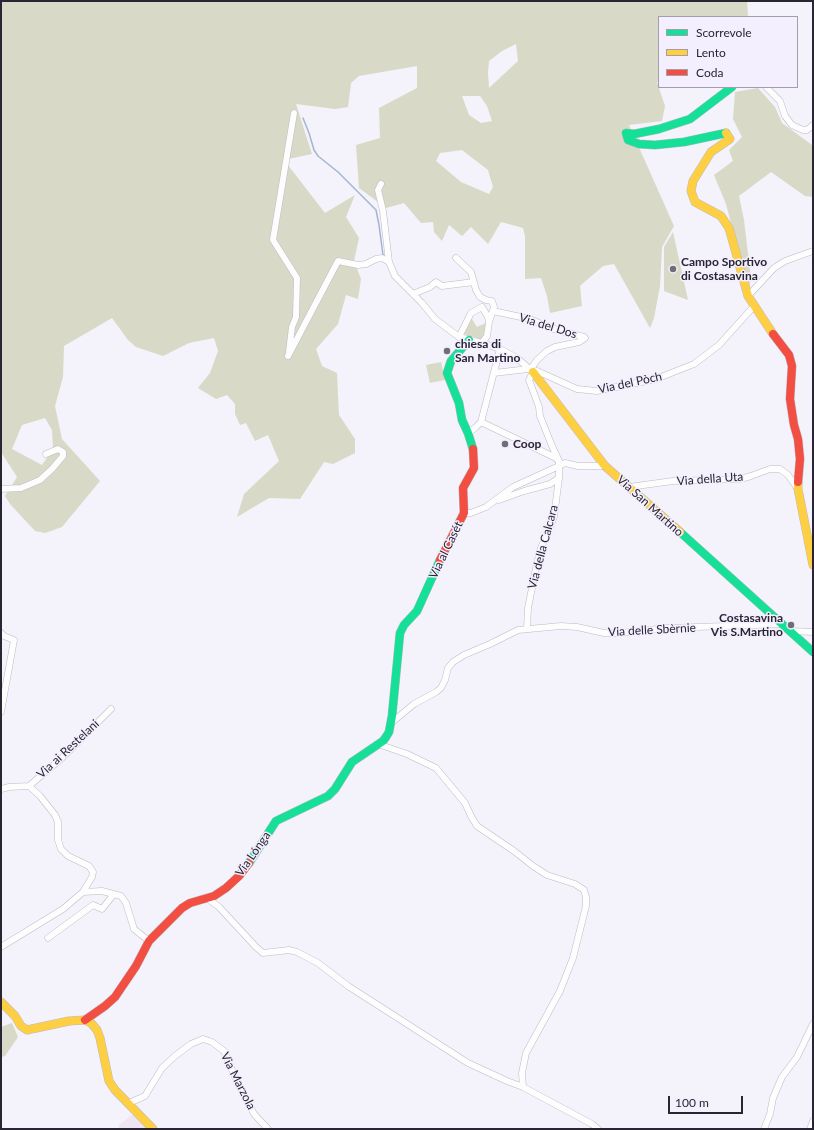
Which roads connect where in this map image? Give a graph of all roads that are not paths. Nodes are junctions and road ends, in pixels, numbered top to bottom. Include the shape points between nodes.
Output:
1 (731, 88) edge
2 (767, 88) edge
3 (294, 112) dead end
4 (813, 125) edge
5 (381, 184) dead end
6 (813, 251) edge
7 (456, 258) dead end
8 (389, 262) junction
9 (474, 282) junction
10 (413, 294) junction
11 (748, 296) junction
12 (755, 305) junction
13 (493, 311) junction
14 (490, 322) junction
15 (459, 337) junction
16 (469, 340) junction
17 (482, 343) junction
18 (500, 349) junction
19 (530, 370) junction
20 (494, 373) junction
21 (480, 422) junction
22 (468, 433) junction
23 (46, 454) dead end
24 (559, 464) junction
25 (606, 466) junction
26 (799, 469) junction
27 (788, 475) junction
28 (559, 478) junction
29 (629, 487) junction
30 (1, 489) edge
31 (798, 489) junction
32 (493, 502) junction
33 (464, 513) junction
34 (813, 565) edge
35 (783, 624) junction
36 (527, 628) junction
37 (791, 631) junction
38 (813, 632) edge
39 (1, 633) edge
40 (813, 652) edge
41 (110, 709) dead end
42 (1, 712) edge
43 (390, 724) junction
44 (378, 744) junction
45 (29, 786) junction
46 (1, 790) edge
47 (83, 892) junction
48 (114, 894) junction
49 (207, 898) junction
50 (48, 938) dead end
51 (149, 941) junction
52 (1, 947) edge
53 (1, 1002) edge
54 (85, 1020) junction
55 (813, 1024) edge
56 (523, 1087) junction
57 (128, 1103) junction
58 (813, 1121) edge
59 (153, 1129) edge
60 (268, 1129) edge
61 (598, 1129) edge
62 (764, 1129) edge
63 (810, 1129) edge

1 - 11 street via 690,119 659,129 626,133 628,140 639,144 656,145 727,133 730,138 711,152 693,182 691,191 694,202 721,216 730,228
2 - 4 street via 780,101 785,116 792,125 803,130
3 - 8 street via 273,240 297,278 296,317 288,356 338,261 358,265 382,258
5 - 8 street via 378,190
6 - 11 street via 785,261 774,268
7 - 9 street via 471,272
8 - 10 street via 395,276
9 - 10 street via 442,286 436,282
9 - 13 street via 480,297 492,300
10 - 15 street via 435,319
11 - 12 street
12 - 19 street, Via del Pòch via 719,345 694,364 656,379 597,392 577,389 538,371
12 - 26 street via 789,355 792,366 790,399 798,439
13 - 14 street
13 - 19 street, Via del Dos via 530,319 550,328 584,336 585,338 579,342 547,351
14 - 15 street via 482,308 470,313
14 - 17 street via 487,336
15 - 16 street, Via San Martino
16 - 17 street, Via San Martino
16 - 22 street, Via al Casét via 451,361 447,373 460,403 462,420
17 - 18 street, Via San Martino
18 - 19 street, Via San Martino via 517,358
18 - 20 street
19 - 20 street
19 - 24 street, Via della Calcara via 530,380 540,416
19 - 25 street, Via San Martino
20 - 21 street
21 - 22 street
21 - 24 street via 554,457
22 - 33 street, Via al Casét via 474,453 474,468 463,488
23 - 30 street via 58,449 63,452 63,456 40,480 20,488
24 - 25 street
24 - 28 street, Via della Calcara
24 - 32 street via 513,486
25 - 29 street, Via San Martino
26 - 27 street
26 - 31 street
27 - 29 street, Via della Uta via 780,469 770,468 740,479 673,481
27 - 31 street
28 - 32 street via 550,484
28 - 36 street, Via della Calcara via 554,517 536,568
29 - 35 street, Via San Martino
31 - 34 street
32 - 33 street via 479,510
33 - 43 street, Via al Casét via 417,611 400,633
35 - 36 street, Via delle Sbèrnie via 667,628 621,633 561,626
35 - 37 street, Via San Martino
36 - 43 street, Via delle Sbèrnie via 453,662 448,668 441,688 414,704
37 - 38 street
37 - 40 street, Via San Martino
39 - 42 street via 14,640
41 - 45 street, Via ai Restelani via 62,758
43 - 44 street, Via Lónga via 386,737
44 - 49 street, Via Lónga via 352,762 328,796 276,821 239,876 226,888
44 - 56 street via 408,754 436,768 465,803 477,826 547,875 584,890 586,906 573,958 560,991 526,1052 522,1073
45 - 46 street, Via ai Restelani
45 - 47 street via 55,815 61,849 68,856 91,868 92,877
47 - 48 street via 102,891
47 - 52 street via 63,909
48 - 50 street via 102,909 93,905
48 - 51 street via 121,896 126,904 134,929
49 - 51 street, Via Lónga via 182,908
49 - 56 street via 263,953 289,950 297,952 468,1063
51 - 54 street, Via Lónga via 115,997
53 - 54 street via 27,1030 61,1022
54 - 57 street via 97,1030 109,1081
55 - 62 street via 797,1057 782,1078
56 - 61 street
57 - 59 street
57 - 60 street, Via Marzola via 145,1096 162,1068 191,1044 203,1039 224,1051 254,1114
58 - 63 street

